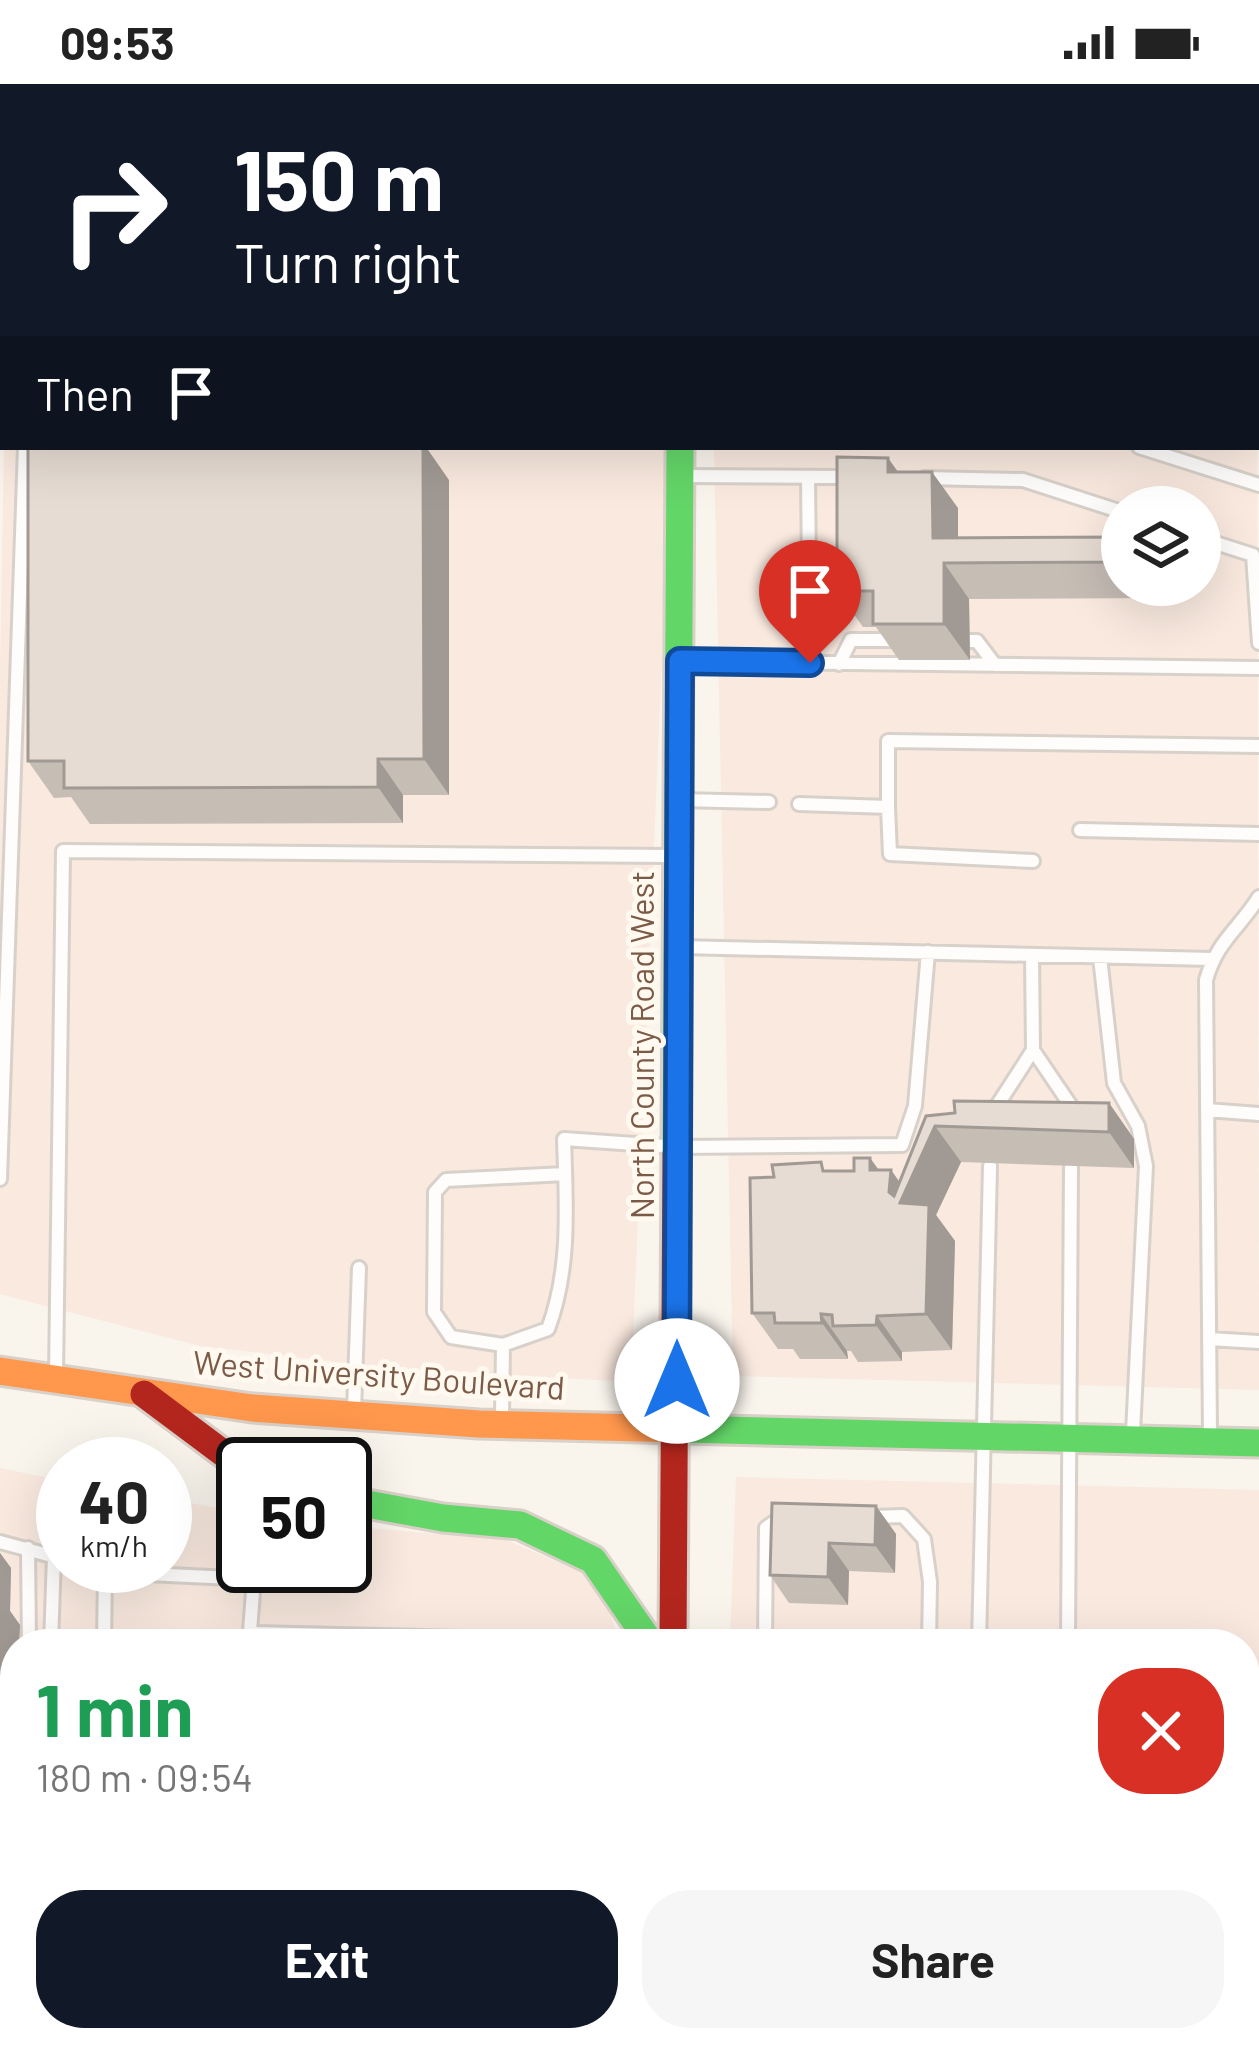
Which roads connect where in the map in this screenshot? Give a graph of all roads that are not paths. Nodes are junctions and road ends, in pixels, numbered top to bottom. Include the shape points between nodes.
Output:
1 (25, 450) edge
2 (1149, 450) edge
3 (680, 461) edge
4 (808, 477) junction
5 (856, 478) edge
6 (904, 478) edge
7 (1258, 480) edge
8 (1101, 505) edge
9 (1221, 545) edge
10 (1258, 617) edge
11 (899, 640) edge
12 (969, 641) dead end
13 (1259, 643) edge
14 (680, 661) junction
15 (810, 663) junction
16 (839, 664) junction
17 (995, 665) junction
18 (1259, 668) edge
19 (1259, 746) edge
20 (679, 800) junction
21 (769, 802) dead end
22 (799, 804) dead end
23 (888, 807) junction
24 (1080, 830) dead end
25 (1259, 834) edge
26 (679, 856) junction
27 (1033, 861) dead end
28 (1259, 897) edge
29 (679, 946) junction
30 (928, 952) junction
31 (1033, 955) junction
32 (1100, 957) junction
33 (1212, 959) junction
34 (1033, 1050) junction
35 (1207, 1111) junction
36 (1259, 1114) edge
37 (993, 1122) edge
38 (1071, 1138) edge
39 (678, 1147) junction
40 (990, 1166) dead end
41 (1071, 1167) dead end
42 (566, 1174) junction
43 (0, 1179) edge
44 (359, 1268) dead end
45 (1209, 1339) junction
46 (1259, 1342) edge
47 (503, 1345) junction
48 (0, 1371) edge
49 (56, 1378) junction
50 (140, 1391) junction
51 (354, 1414) junction
52 (501, 1424) junction
53 (676, 1427) junction
54 (984, 1436) junction
55 (1071, 1437) junction
56 (1133, 1439) junction
57 (1210, 1442) junction
58 (1259, 1443) edge
59 (216, 1448) edge
60 (372, 1505) edge
61 (799, 1517) edge
62 (861, 1517) edge
63 (0, 1542) edge
64 (28, 1548) junction
65 (36, 1550) edge
66 (56, 1593) edge
67 (104, 1593) edge
68 (252, 1593) edge
69 (29, 1629) edge
70 (53, 1629) edge
71 (104, 1629) edge
72 (250, 1629) edge
73 (641, 1629) edge
74 (673, 1629) edge
75 (765, 1629) edge
76 (929, 1629) edge
77 (979, 1629) edge
78 (1068, 1629) edge

1 - 43 lane
2 - 7 lane
3 - 4 lane
3 - 14 main road, North County Road West
4 - 5 lane
4 - 15 lane
6 - 8 lane via 1023,480
9 - 10 lane via 1252,555
10 - 13 lane
11 - 16 lane via 851,640
12 - 17 lane
14 - 15 lane
14 - 20 main road, North County Road West
15 - 16 lane
16 - 17 lane
17 - 18 lane
19 - 23 lane via 888,741
20 - 21 lane
20 - 26 main road, North County Road West
22 - 23 lane
23 - 27 lane via 890,854
24 - 25 lane
26 - 29 main road, North County Road West
26 - 49 lane via 63,851
28 - 33 lane
29 - 30 lane
29 - 39 main road, North County Road West
30 - 31 lane
30 - 39 lane via 915,1106 902,1145
31 - 32 lane
31 - 34 lane
32 - 33 lane
32 - 56 lane via 1114,1083 1138,1126 1146,1166
33 - 35 lane
34 - 37 lane via 993,1107
34 - 38 lane via 1071,1106
35 - 36 lane
35 - 45 lane
39 - 42 lane via 565,1139
39 - 53 main road, North County Road West
40 - 54 lane
41 - 55 lane
42 - 47 lane via 560,1297 548,1329
42 - 47 lane via 446,1180 435,1192 434,1312 451,1337
44 - 51 lane
45 - 46 lane
45 - 57 lane
47 - 52 lane
48 - 49 main road, West University Boulevard
49 - 50 main road, West University Boulevard
50 - 51 main road, West University Boulevard
50 - 59 main road
51 - 52 main road, West University Boulevard
52 - 53 main road, West University Boulevard
53 - 54 main road, West University Boulevard
53 - 74 main road, North County Road West
54 - 55 main road, West University Boulevard
54 - 77 lane
55 - 56 main road, West University Boulevard
55 - 78 lane
56 - 57 main road, West University Boulevard
57 - 58 main road, West University Boulevard
60 - 73 main road via 520,1525 593,1560
61 - 75 lane via 766,1528
62 - 76 lane via 903,1516 924,1540
63 - 64 lane
64 - 65 lane
64 - 69 lane
66 - 70 lane
67 - 71 lane
68 - 72 lane

